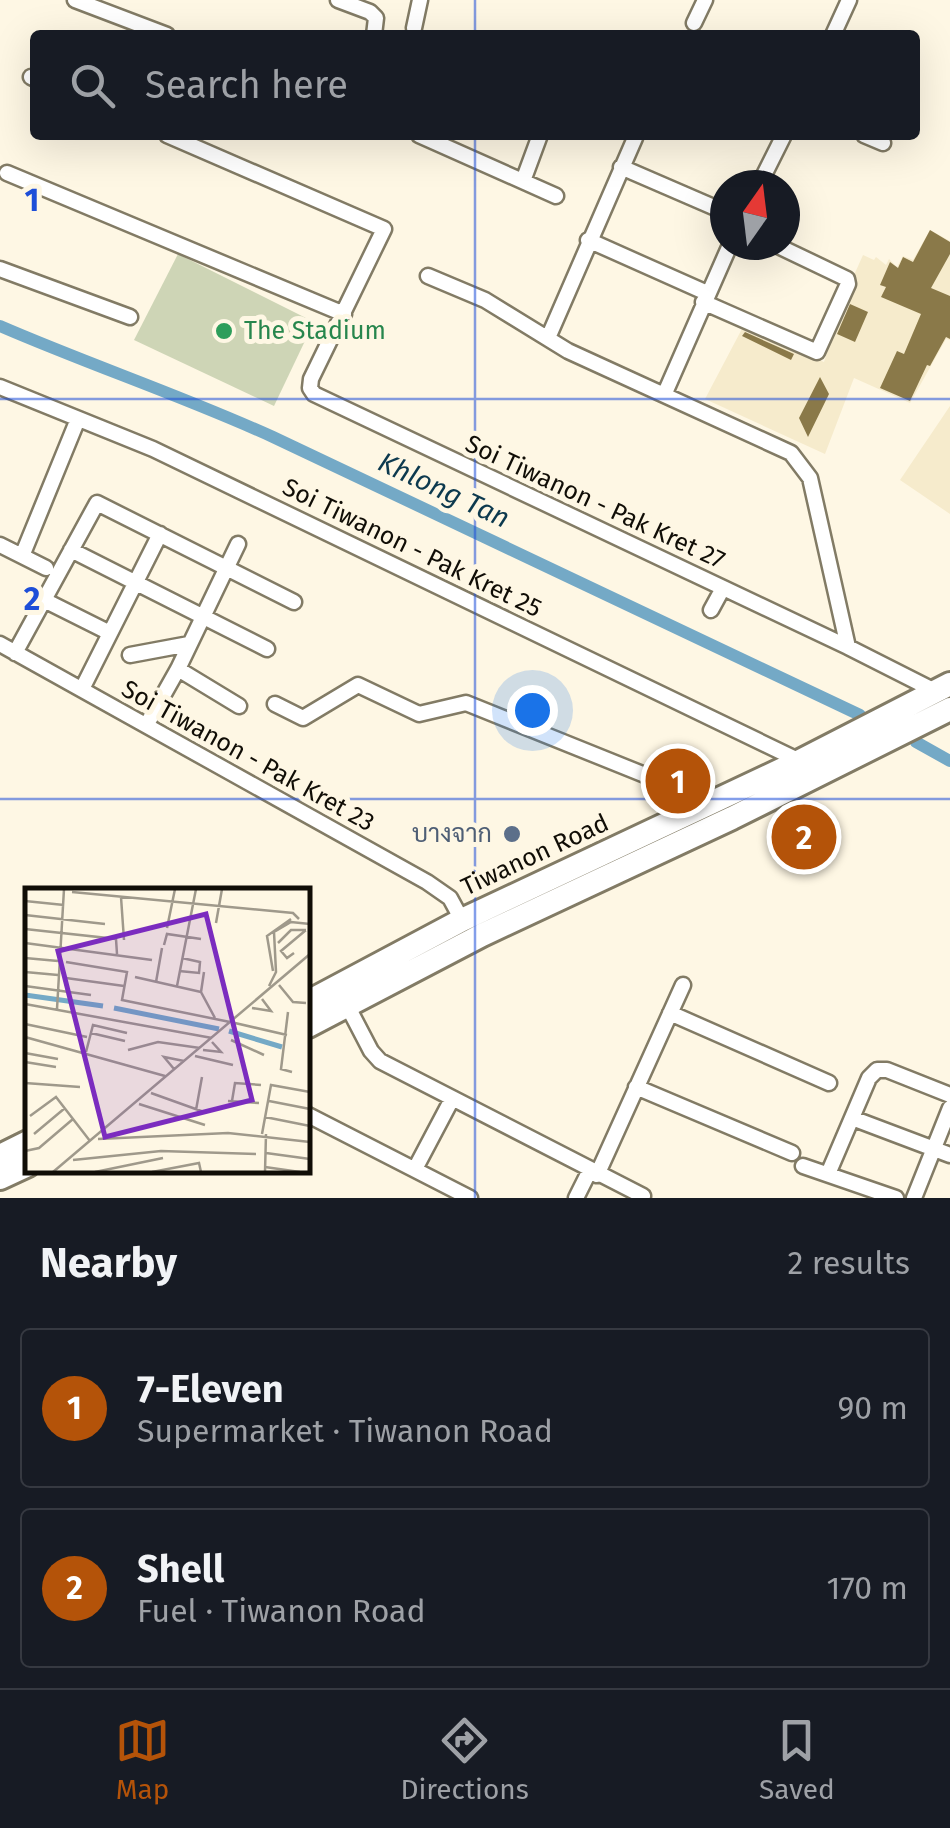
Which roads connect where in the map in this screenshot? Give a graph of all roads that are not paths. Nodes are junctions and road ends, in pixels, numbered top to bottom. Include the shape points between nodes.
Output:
1 (74, 0) edge
2 (338, 0) edge
3 (420, 0) edge
4 (705, 0) edge
5 (850, 0) edge
6 (694, 24) dead end
7 (414, 28) dead end
8 (154, 30) edge
9 (375, 30) edge
10 (835, 30) edge
11 (179, 140) edge
12 (444, 140) edge
13 (538, 140) edge
14 (634, 140) edge
15 (782, 140) edge
16 (876, 140) edge
17 (883, 143) dead end
18 (622, 167) junction
19 (767, 170) edge
20 (7, 173) dead end
21 (523, 182) junction
22 (556, 196) dead end
23 (710, 205) edge
24 (588, 240) junction
25 (800, 256) edge
26 (723, 260) edge
27 (0, 269) edge
28 (428, 276) dead end
29 (705, 298) junction
30 (344, 314) junction
31 (130, 317) dead end
32 (548, 338) junction
33 (0, 387) edge
34 (665, 393) junction
35 (78, 419) junction
36 (160, 534) junction
37 (238, 544) dead end
38 (0, 545) edge
39 (71, 550) junction
40 (22, 556) junction
41 (46, 568) dead end
42 (226, 568) junction
43 (135, 582) junction
44 (723, 588) junction
45 (44, 600) junction
46 (294, 602) dead end
47 (711, 610) dead end
48 (202, 616) junction
49 (110, 633) junction
50 (0, 644) edge
51 (189, 644) junction
52 (848, 647) junction
53 (267, 649) dead end
54 (15, 653) junction
55 (130, 655) dead end
56 (178, 669) junction
57 (82, 689) junction
58 (945, 695) edge
59 (275, 704) dead end
60 (239, 706) dead end
61 (147, 724) junction
62 (800, 761) junction
63 (712, 802) junction
64 (462, 920) junction
65 (683, 985) dead end
66 (310, 1001) edge
67 (347, 1005) junction
68 (670, 1013) junction
69 (310, 1025) edge
70 (829, 1083) dead end
71 (636, 1087) junction
72 (950, 1095) edge
73 (452, 1099) junction
74 (950, 1108) edge
75 (310, 1115) edge
76 (852, 1118) junction
77 (25, 1144) edge
78 (933, 1148) junction
79 (792, 1154) dead end
80 (950, 1154) edge
81 (0, 1156) edge
82 (25, 1166) edge
83 (803, 1166) dead end
84 (415, 1169) junction
85 (593, 1172) junction
86 (828, 1174) junction
87 (0, 1178) edge
88 (642, 1196) edge
89 (470, 1198) edge
90 (576, 1198) edge
91 (896, 1198) edge
92 (914, 1198) edge

1 - 8 street
2 - 9 street via 370,12
3 - 7 street
4 - 6 street
5 - 10 street
11 - 30 street via 380,225 384,234
12 - 21 street
13 - 21 street
14 - 18 street
15 - 19 street
16 - 17 street
18 - 23 street
18 - 24 street
20 - 30 street
21 - 22 street
24 - 29 street
24 - 32 street
25 - 29 street via 847,278 818,352
26 - 29 street
27 - 31 street
28 - 32 street
29 - 34 street
30 - 44 street, Soi Tiwanon - Pak Kret 27 via 311,379 314,394
32 - 34 street
33 - 35 street, Soi Tiwanon - Pak Kret 25
34 - 52 street via 791,453 804,466
35 - 40 street
35 - 62 street, Soi Tiwanon - Pak Kret 25 via 154,449
36 - 39 street via 97,504
36 - 42 street
36 - 43 street
37 - 42 street
38 - 40 street
39 - 43 street
39 - 45 street
40 - 41 street
42 - 46 street
42 - 48 street
43 - 48 street
43 - 49 street
44 - 47 street
44 - 52 street, Soi Tiwanon - Pak Kret 27
45 - 49 street
45 - 54 street
48 - 51 street
48 - 53 street
49 - 57 street
50 - 54 street, Soi Tiwanon - Pak Kret 23
51 - 55 street
51 - 56 street
52 - 58 street, Soi Tiwanon - Pak Kret 27
54 - 57 street, Soi Tiwanon - Pak Kret 23
56 - 60 street
56 - 61 street
57 - 61 street, Soi Tiwanon - Pak Kret 23
58 - 62 main road, Tiwanon Road
58 - 67 main road, Tiwanon Road via 732,818
59 - 63 street via 302,718 358,685 419,714 466,703
61 - 64 street, Soi Tiwanon - Pak Kret 23 via 427,882 450,898
62 - 63 main road, Tiwanon Road
63 - 64 main road, Tiwanon Road
64 - 66 main road, Tiwanon Road
65 - 68 street
67 - 69 main road, Tiwanon Road
67 - 73 street via 380,1061
68 - 70 street
68 - 71 street
71 - 79 street
71 - 85 street
72 - 76 street via 877,1070
73 - 84 street
73 - 85 street
74 - 78 street
75 - 84 street
76 - 78 street
76 - 86 street
77 - 81 main road
78 - 80 street
78 - 92 street
82 - 87 main road
83 - 86 street
84 - 89 street
85 - 88 street
85 - 90 street
86 - 91 street

